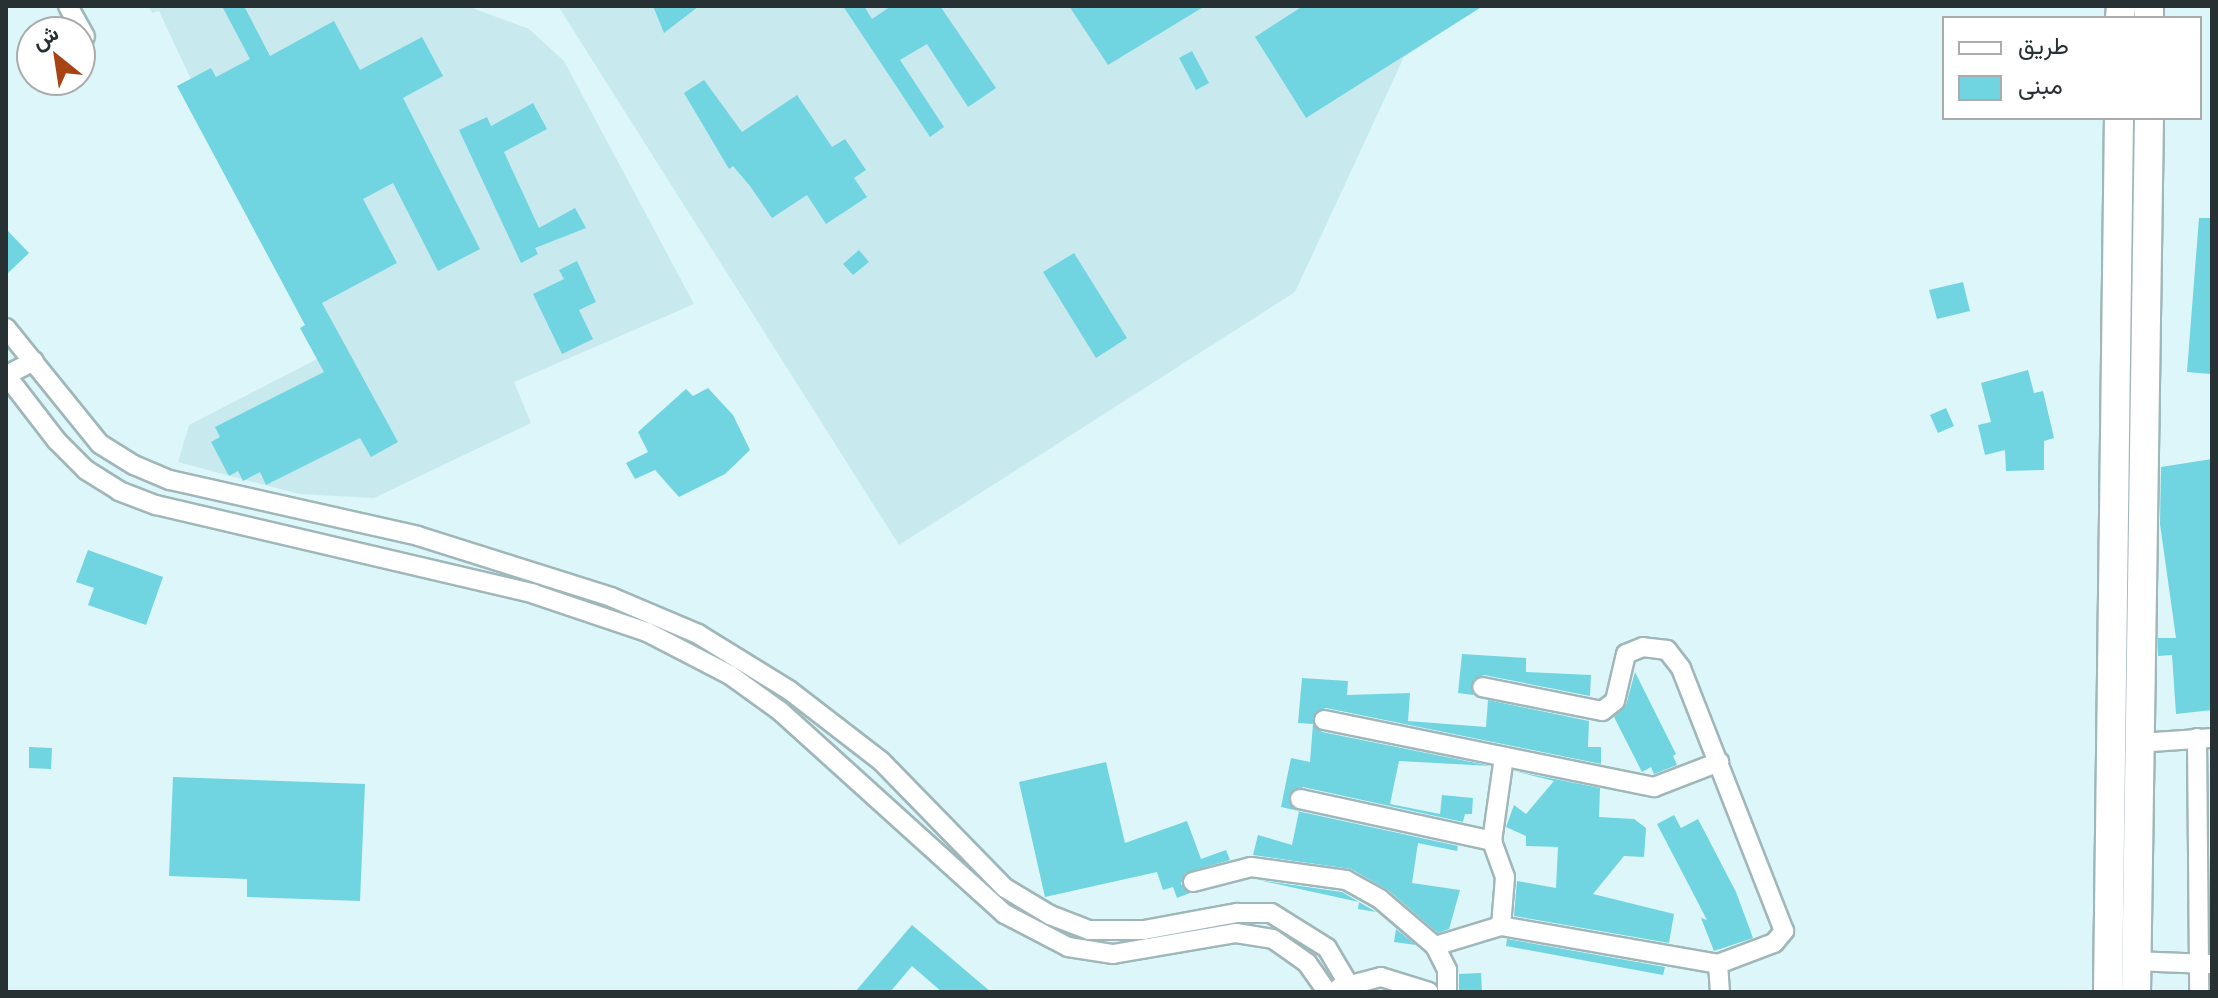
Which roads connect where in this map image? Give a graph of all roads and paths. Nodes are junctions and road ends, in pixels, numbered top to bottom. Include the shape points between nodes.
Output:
1 (2119, 120) edge
2 (2149, 120) edge
3 (6, 328) edge
4 (34, 361) junction
5 (6, 375) edge
6 (1482, 687) dead end
7 (1324, 720) dead end
8 (2205, 738) edge
9 (2138, 743) junction
10 (1504, 757) junction
11 (1719, 762) junction
12 (1300, 799) dead end
13 (1492, 841) junction
14 (1193, 882) dead end
15 (1501, 926) junction
16 (1435, 946) junction
17 (2136, 961) junction
18 (1718, 964) junction
19 (2207, 964) edge
20 (1352, 988) edge
21 (1327, 992) edge
22 (1429, 992) edge
23 (1447, 992) edge
24 (1720, 992) edge
25 (2108, 992) edge
26 (2136, 992) edge
27 (2199, 992) edge

1 - 25 highway
2 - 9 highway
3 - 4 street
4 - 5 street
4 - 20 street via 100,444 170,480 418,536 611,597 698,634 789,690 881,761 1005,888 1050,915 1089,930 1144,930 1237,913 1271,913 1327,948
5 - 21 street via 57,441 86,470 119,491 156,505 534,594 647,632 730,675 870,789 970,887 1005,914 1068,947 1113,954 1236,933 1273,939 1307,963
6 - 11 street via 1602,711 1615,701 1626,654 1658,646 1681,668
7 - 10 street
8 - 9 street
8 - 19 street
9 - 17 highway
10 - 11 street via 1654,787
10 - 13 street
11 - 18 street via 1784,931 1774,943
12 - 13 street
13 - 15 street via 1505,877
14 - 16 street via 1251,867 1346,880 1380,899
15 - 16 street
15 - 18 street
16 - 23 street via 1447,970
17 - 19 street
17 - 26 highway
18 - 24 street
19 - 27 street
20 - 21 street
20 - 22 street via 1381,977

